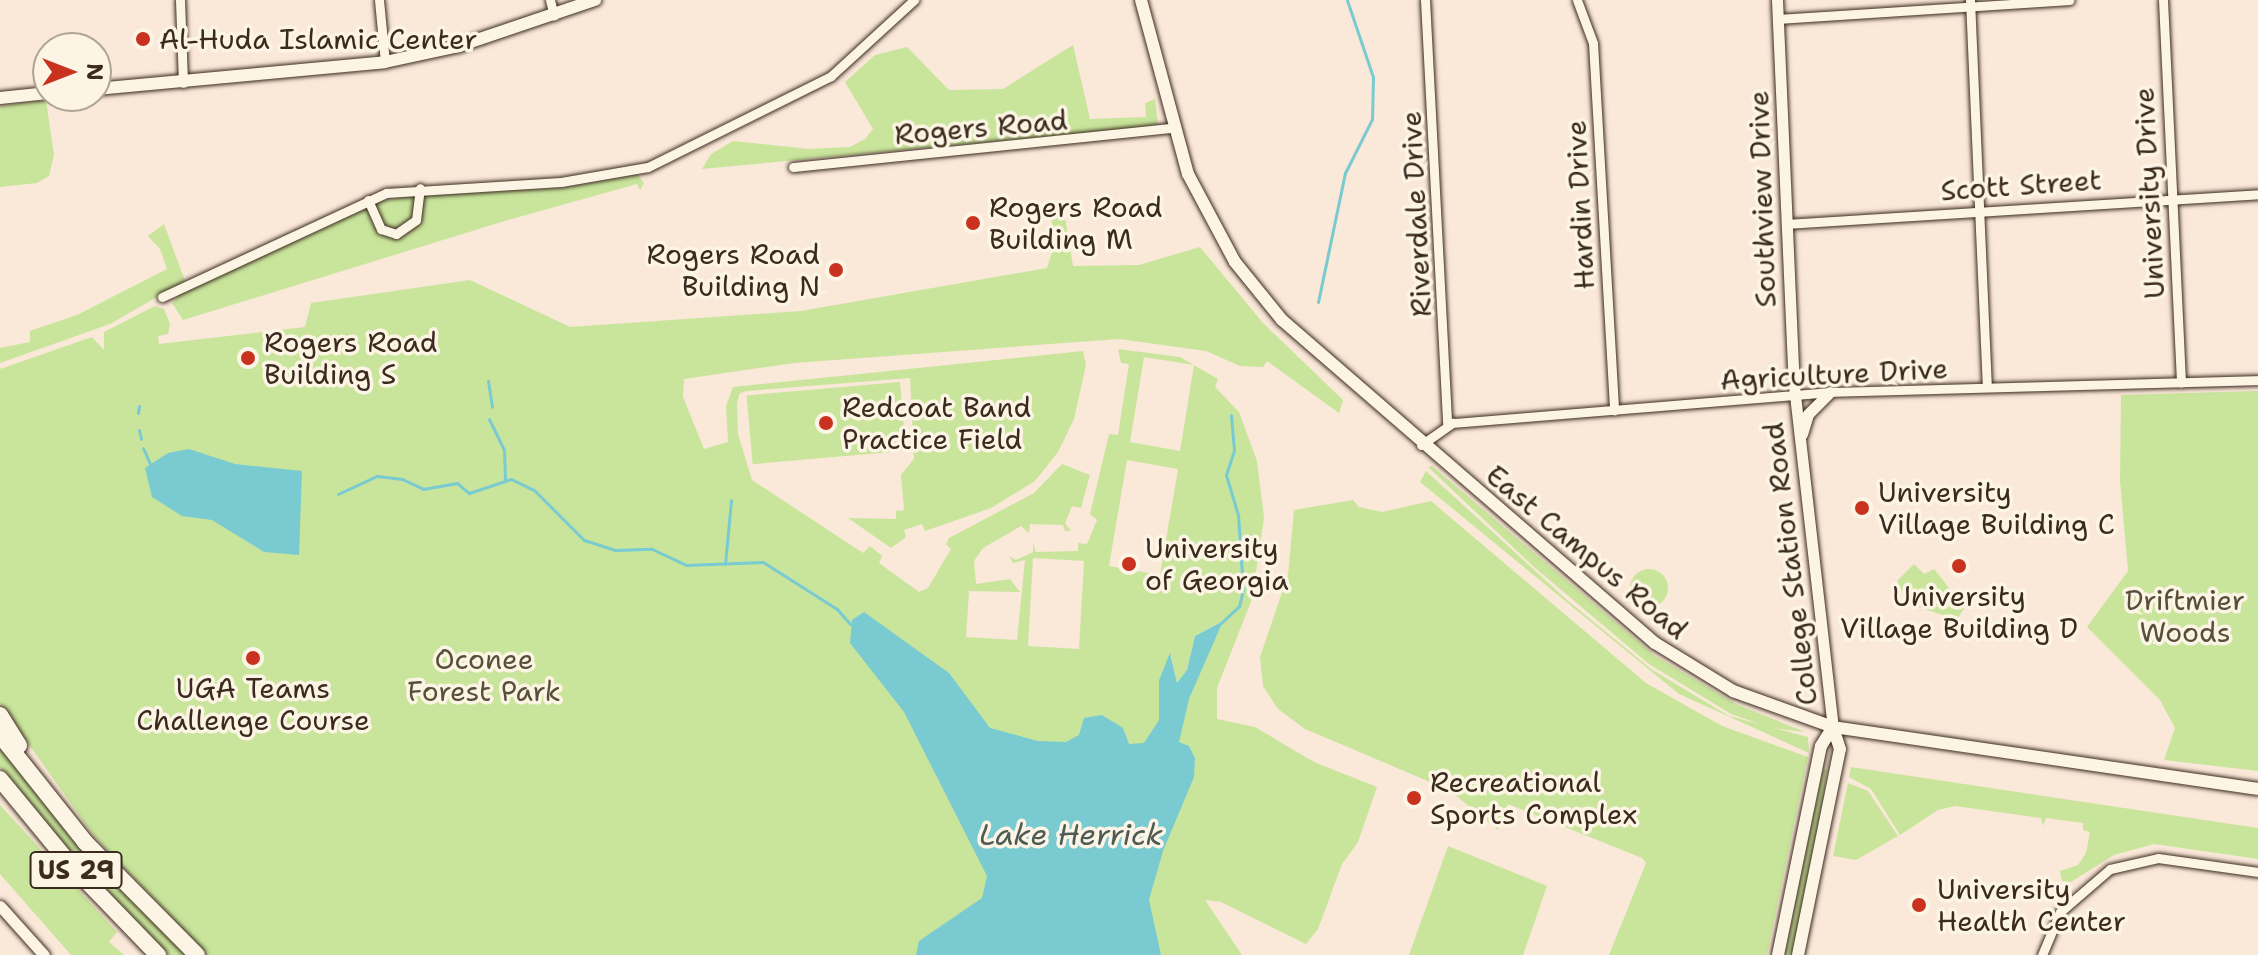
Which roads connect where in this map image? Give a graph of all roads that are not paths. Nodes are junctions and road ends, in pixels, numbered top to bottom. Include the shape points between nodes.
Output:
1 (180, 0) edge
2 (379, 0) edge
3 (550, 0) edge
4 (595, 0) edge
5 (914, 0) edge
6 (1141, 0) edge
7 (1425, 0) edge
8 (1577, 0) edge
9 (1777, 0) edge
10 (2069, 0) edge
11 (2163, 0) edge
12 (1970, 4) edge
13 (554, 16) junction
14 (1778, 19) junction
15 (385, 62) junction
16 (183, 83) junction
17 (112, 88) edge
18 (32, 95) edge
19 (0, 98) edge
20 (1173, 128) junction
21 (793, 167) dead end
22 (420, 188) junction
23 (2258, 194) edge
24 (2171, 198) junction
25 (368, 200) junction
26 (1979, 210) junction
27 (1786, 224) junction
28 (162, 297) dead end
29 (2258, 380) edge
30 (2181, 383) junction
31 (1987, 387) junction
32 (1830, 392) junction
33 (1795, 395) junction
34 (1614, 410) junction
35 (1447, 425) junction
36 (1800, 439) junction
37 (1421, 445) junction
38 (0, 715) edge
39 (1833, 727) junction
40 (0, 735) edge
41 (0, 779) edge
42 (2258, 789) edge
43 (85, 842) junction
44 (2258, 872) edge
45 (0, 906) edge
46 (44, 955) edge
47 (158, 955) edge
48 (197, 955) edge
49 (1778, 955) edge
50 (1798, 955) edge
51 (2042, 955) edge

1 - 16 street
2 - 15 street
3 - 13 street
4 - 13 main road
5 - 22 street via 831,76 648,167 561,182
6 - 20 main road, East Campus Road
7 - 35 street, Riverdale Drive
8 - 34 street, Hardin Drive via 1593,43
9 - 14 street, Southview Drive
10 - 12 street
11 - 24 street, University Drive
12 - 14 street
12 - 26 street
13 - 15 main road
14 - 27 street, Southview Drive
15 - 16 main road
16 - 17 main road
18 - 19 main road
20 - 21 street, Rogers Road
20 - 37 main road, East Campus Road via 1188,174 1241,270 1282,320
22 - 25 street
22 - 25 street via 416,220 396,234 381,229
23 - 24 street, Scott Street
24 - 26 street, Scott Street
24 - 30 street, University Drive
25 - 28 street
26 - 27 street, Scott Street
26 - 31 street
27 - 33 street, Southview Drive
29 - 30 street, Agriculture Drive
30 - 31 street, Agriculture Drive
31 - 32 street, Agriculture Drive
32 - 33 street, Agriculture Drive
32 - 36 street via 1808,414
33 - 34 street, Agriculture Drive
33 - 36 street, College Station Road
34 - 35 street, Agriculture Drive
35 - 37 street
36 - 39 street, College Station Road
37 - 39 main road, East Campus Road via 1668,652 1733,691
38 - 43 highway
39 - 42 main road, East Campus Road
39 - 49 main road, College Station Road via 1821,746
39 - 50 main road, College Station Road via 1840,749
40 - 43 highway, US 29
41 - 47 highway, US 29 via 70,864
43 - 48 highway, US 29
44 - 51 street via 2158,858 2110,869 2060,912
45 - 46 street

